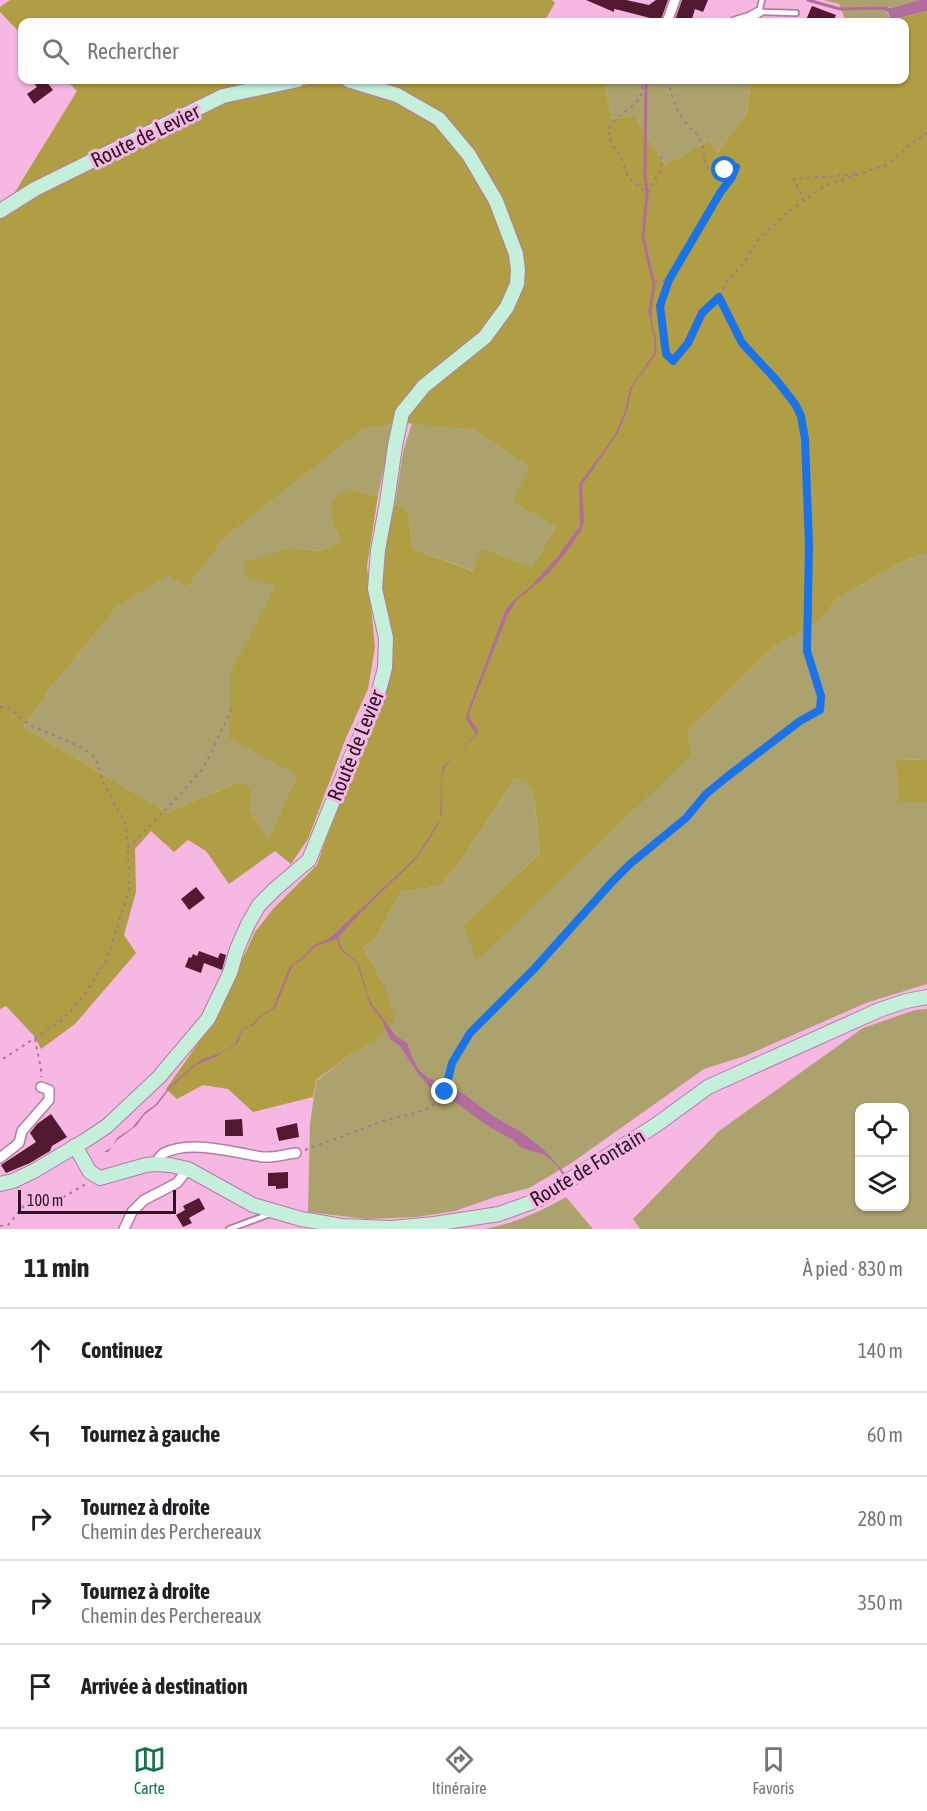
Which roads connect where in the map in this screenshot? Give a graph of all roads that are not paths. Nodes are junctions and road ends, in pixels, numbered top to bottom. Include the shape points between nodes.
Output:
1 (675, 0) edge
2 (762, 0) edge
3 (759, 12) junction
4 (796, 13) dead end
5 (669, 18) edge
6 (747, 18) edge
7 (279, 84) edge
8 (361, 84) edge
9 (0, 211) edge
10 (927, 997) edge
11 (41, 1087) road end
12 (75, 1146) junction
13 (296, 1153) road end
14 (0, 1158) edge
15 (154, 1164) junction
16 (188, 1169) junction
17 (0, 1184) edge
18 (276, 1212) junction
19 (124, 1229) edge
20 (229, 1229) edge

1 - 5 street
2 - 3 lane
3 - 4 lane
3 - 6 street
7 - 9 street, Route de Levier via 222,96 35,189
8 - 12 street, Route de Levier via 397,95 439,119 469,155 496,201 516,254 517,284 507,307 485,337 424,386 402,413 375,589 386,638 385,668 375,705 309,860 259,905 208,1019 159,1077 107,1126
10 - 18 street, Route de Fontain via 879,1010 708,1087 538,1200 499,1214 391,1228 342,1226
11 - 14 street via 49,1090 49,1100 22,1131 19,1143
12 - 15 street, Route de Fontain via 95,1175
12 - 17 street, Route de Levier via 34,1171
13 - 15 street via 266,1157 188,1148 163,1154
15 - 16 street, Route de Fontain
16 - 18 street, Route de Fontain via 253,1205
16 - 19 street via 177,1183 144,1200 132,1212
18 - 20 lane

